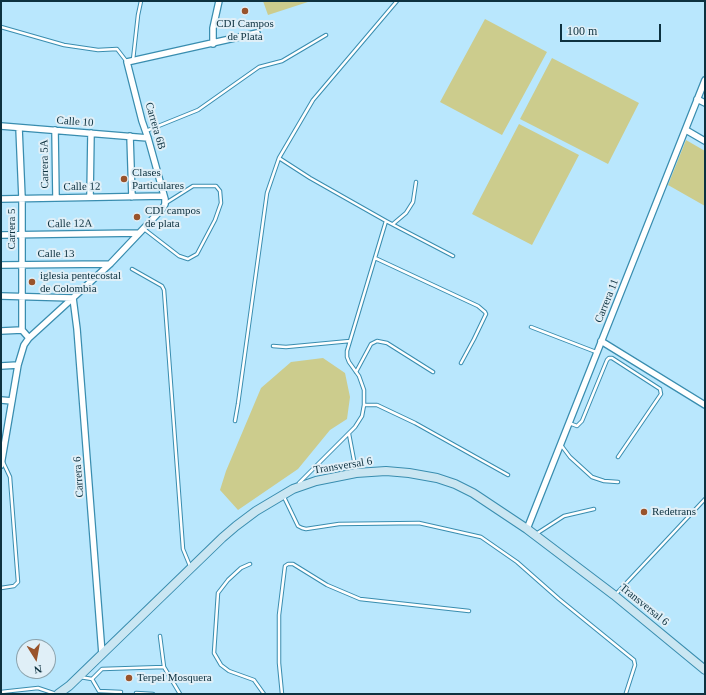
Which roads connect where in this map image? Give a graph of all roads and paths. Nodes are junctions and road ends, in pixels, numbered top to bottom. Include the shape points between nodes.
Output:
1 (141, 1) edge
2 (219, 1) edge
3 (397, 1) edge
4 (1, 27) edge
5 (257, 33) dead end
6 (326, 35) dead end
7 (213, 44) junction
8 (133, 60) junction
9 (127, 62) junction
10 (705, 80) edge
11 (698, 99) junction
12 (705, 103) edge
13 (1, 126) edge
14 (19, 128) junction
15 (55, 130) junction
16 (686, 130) junction
17 (90, 133) junction
18 (147, 135) junction
19 (130, 136) junction
20 (705, 141) edge
21 (279, 158) junction
22 (416, 182) dead end
23 (132, 196) junction
24 (164, 196) junction
25 (90, 197) junction
26 (22, 198) junction
27 (56, 198) junction
28 (1, 199) edge
29 (165, 204) junction
30 (386, 221) junction
31 (392, 224) junction
32 (141, 231) junction
33 (22, 234) junction
34 (1, 235) edge
35 (453, 256) dead end
36 (375, 258) junction
37 (22, 264) junction
38 (110, 264) junction
39 (1, 265) edge
40 (132, 269) dead end
41 (1, 296) edge
42 (22, 297) junction
43 (73, 298) junction
44 (531, 326) dead end
45 (1, 330) edge
46 (22, 330) junction
47 (29, 338) junction
48 (350, 341) junction
49 (601, 341) junction
50 (273, 346) dead end
51 (596, 352) junction
52 (461, 363) dead end
53 (1, 366) edge
54 (18, 366) junction
55 (356, 372) junction
56 (433, 372) dead end
57 (1, 400) edge
58 (12, 401) junction
59 (364, 405) junction
60 (705, 405) edge
61 (235, 421) dead end
62 (569, 423) junction
63 (4, 431) edge
64 (349, 434) junction
65 (561, 445) junction
66 (618, 456) dead end
67 (1, 463) edge
68 (356, 473) junction
69 (508, 475) dead end
70 (618, 482) dead end
71 (293, 490) junction
72 (283, 494) junction
73 (705, 499) edge
74 (594, 509) dead end
75 (527, 529) junction
76 (535, 535) junction
77 (250, 564) dead end
78 (191, 568) junction
79 (1, 588) edge
80 (614, 595) junction
81 (469, 611) dead end
82 (160, 636) dead end
83 (102, 654) junction
84 (164, 667) junction
85 (705, 670) edge
86 (78, 677) junction
87 (92, 679) junction
88 (69, 690) edge
89 (1, 692) edge
90 (121, 692) dead end
91 (136, 693) edge
92 (626, 693) dead end
93 (57, 694) edge
94 (153, 694) edge
95 (180, 694) edge
96 (264, 694) edge
97 (282, 694) edge

1 - 8 lane
2 - 7 street via 213,28
3 - 21 lane via 313,100
4 - 9 lane via 64,45 98,50 117,49
5 - 7 street
6 - 18 lane via 282,61 259,67 198,110
7 - 8 street
8 - 9 street
9 - 18 street, Carrera 6B
10 - 11 street, Carrera 11
11 - 12 street
11 - 16 street, Carrera 11
13 - 14 street, Calle 10
14 - 15 street, Calle 10
14 - 26 street, Carrera 5
15 - 17 street, Calle 10
15 - 27 street, Carrera 5A
16 - 20 street
16 - 49 street, Carrera 11
17 - 19 street, Calle 10
17 - 25 street
18 - 19 street, Calle 10
18 - 24 street, Carrera 6B
19 - 23 street
21 - 30 lane
21 - 61 lane via 266,193
22 - 31 lane via 413,202 406,213
23 - 24 street, Calle 12
23 - 25 street, Calle 12
24 - 29 street, Carrera 6B
25 - 27 street, Calle 12
26 - 27 street, Calle 12
26 - 28 street, Calle 12
26 - 33 street, Carrera 5
29 - 32 street
29 - 32 lane via 193,186 216,186 220,190 221,203 216,220 197,254 188,260
30 - 31 lane
30 - 36 lane
31 - 35 lane
32 - 33 street, Calle 12A
32 - 38 street
33 - 34 street, Calle 12A
33 - 37 street, Carrera 5
36 - 48 lane
36 - 52 lane via 478,306 485,312
37 - 38 street, Calle 13
37 - 39 street, Calle 13
37 - 42 street, Carrera 5
38 - 43 street
40 - 78 lane via 162,286 164,290 183,549
41 - 42 street
42 - 43 street
42 - 46 street, Carrera 5
43 - 47 street
43 - 83 street, Carrera 6
44 - 51 lane
45 - 46 street
46 - 47 street
47 - 54 street via 24,345
48 - 50 lane
48 - 55 lane via 347,357
49 - 51 street, Carrera 11
49 - 60 street
51 - 62 street, Carrera 11
53 - 54 street
54 - 58 street
55 - 56 lane via 371,344 377,341 387,343
55 - 59 lane via 364,390
57 - 58 street
58 - 63 street
59 - 64 lane via 362,416
59 - 69 lane via 377,405 415,423
62 - 65 street, Carrera 11
62 - 66 lane via 577,426 582,421 609,358 660,389 661,394
63 - 67 street
64 - 68 lane
64 - 71 lane
65 - 70 lane via 592,477
65 - 75 street, Carrera 11
67 - 79 lane via 10,477 18,582 14,586
68 - 71 street, Transversal 6 via 316,481
68 - 75 street, Transversal 6 via 404,472 444,480 473,493
71 - 72 street, Transversal 6
72 - 78 street, Transversal 6 via 236,526
72 - 92 lane via 298,526 306,529 339,524 419,523 481,536 517,562 634,660 635,665
73 - 80 lane
74 - 76 lane via 564,516
75 - 76 street, Transversal 6
76 - 80 street, Transversal 6
77 - 96 lane via 241,568 218,593 214,653 221,665 229,671 254,680
78 - 83 street, Transversal 6
80 - 85 street, Transversal 6
81 - 97 lane via 360,598 327,584 293,564 288,564 285,566 279,615 278,663
82 - 84 lane
83 - 86 street, Transversal 6
84 - 87 lane via 102,669
84 - 95 lane
86 - 87 lane
86 - 88 street, Transversal 6
87 - 90 lane via 99,691
88 - 93 street, Transversal 6
89 - 93 lane via 38,688
91 - 94 lane

